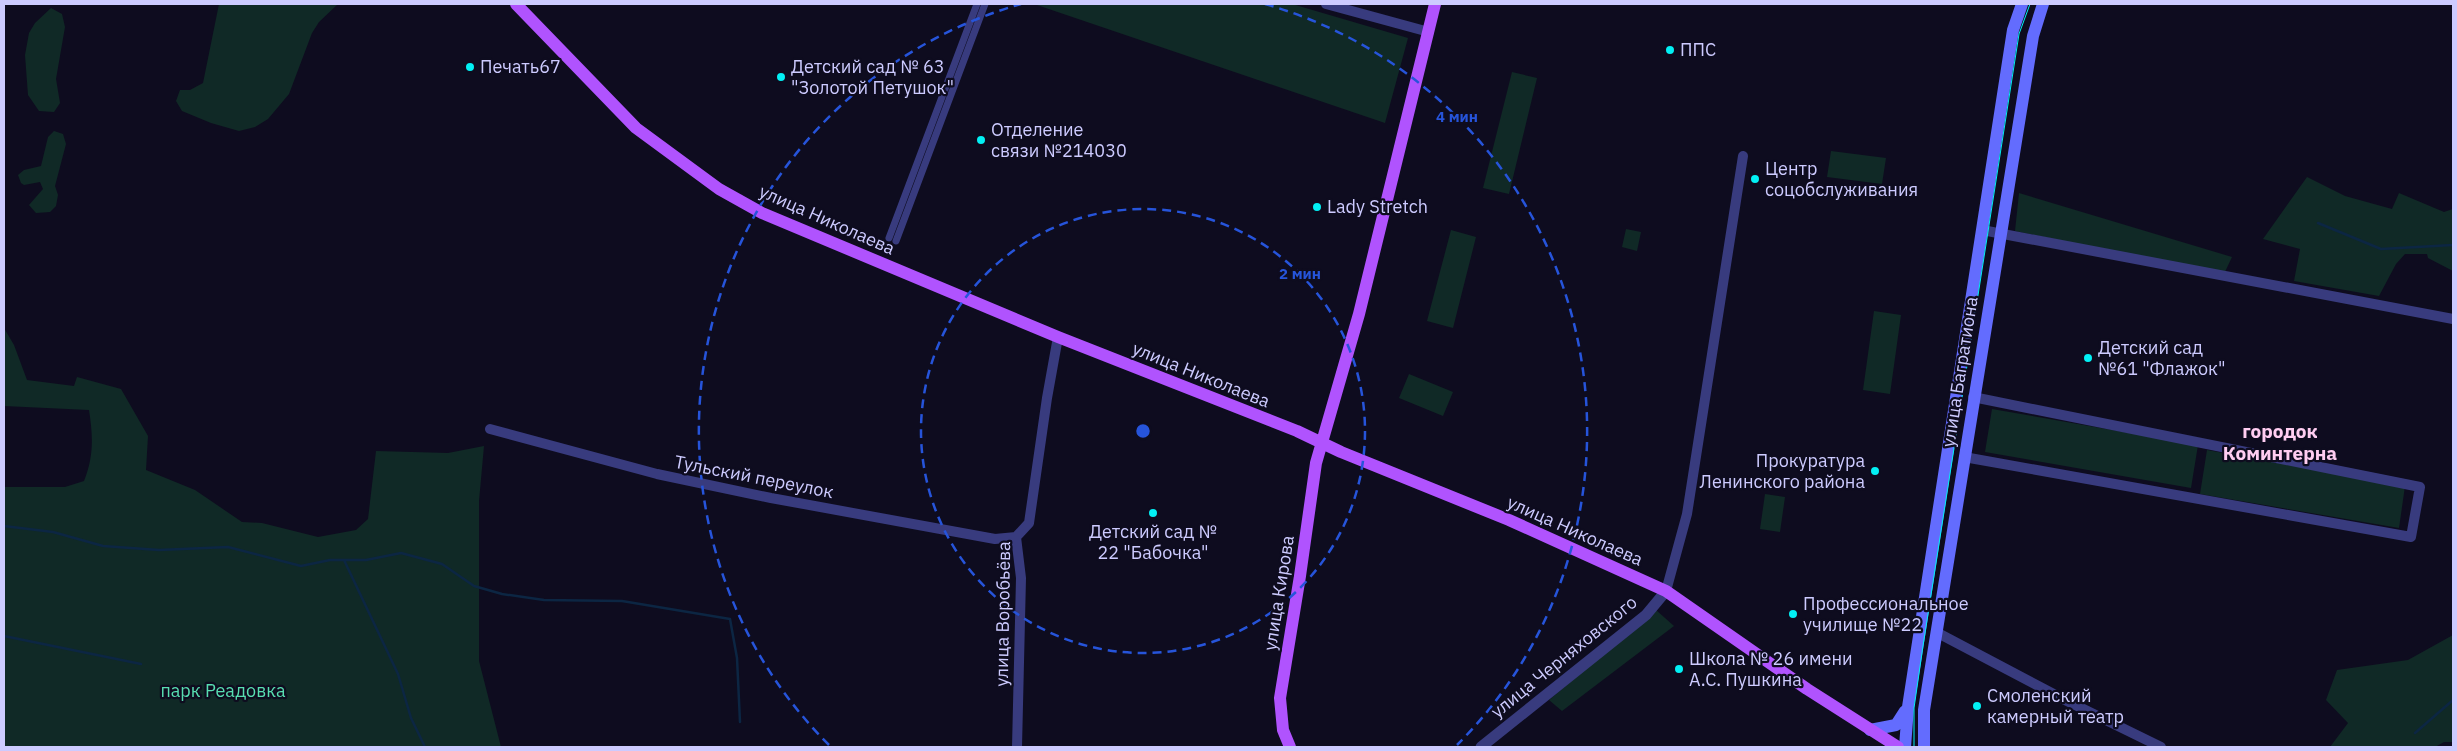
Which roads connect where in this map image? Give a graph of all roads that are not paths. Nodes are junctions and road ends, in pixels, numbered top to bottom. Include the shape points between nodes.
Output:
1 (516, 4) edge
2 (977, 4) edge
3 (985, 4) edge
4 (1326, 4) edge
5 (1435, 4) edge
6 (2022, 4) edge
7 (2042, 4) edge
8 (1429, 32) junction
9 (1743, 156) dead end
10 (1982, 230) junction
11 (2001, 232) junction
12 (2453, 319) edge
13 (1058, 337) junction
14 (1973, 397) junction
15 (490, 429) dead end
16 (1321, 442) junction
17 (1964, 457) junction
18 (1016, 537) junction
19 (1666, 591) junction
20 (1936, 632) junction
21 (1908, 707) junction
22 (1870, 730) junction
23 (1923, 742) edge
24 (1902, 744) edge
25 (1017, 747) edge
26 (1290, 747) edge
27 (1481, 747) edge
28 (2161, 747) edge

1 - 13 main road, улица Николаева via 636,128 719,189 793,227
2 - 3 street via 892,240
4 - 8 street
5 - 8 main road, улица Кирова
6 - 10 main road, улица Багратиона via 2013,30
7 - 11 main road, улица Багратиона via 2032,36
8 - 16 main road, улица Кирова via 1359,314
9 - 19 street via 1687,514
10 - 11 street
10 - 21 main road, улица Багратиона
11 - 12 street
11 - 14 main road, улица Багратиона
13 - 16 main road, улица Николаева
13 - 18 street, улица Воробьёва via 1029,523
14 - 17 main road, улица Багратиона
14 - 17 street via 2420,487 2411,537
15 - 18 street, Тульский переулок via 657,474 771,498 994,539
16 - 19 main road, улица Николаева via 1510,520
16 - 26 main road, улица Кирова via 1280,698 1283,730
17 - 20 main road, улица Багратиона
18 - 25 street, улица Воробьёва via 1021,578
19 - 22 main road, улица Николаева
19 - 27 street, улица Черняховского via 1646,614
20 - 23 main road, улица Багратиона via 1924,710
20 - 28 street
21 - 22 main road via 1896,725
21 - 24 main road, улица Багратиона
22 - 24 main road, улица Николаева
23 - 24 main road

